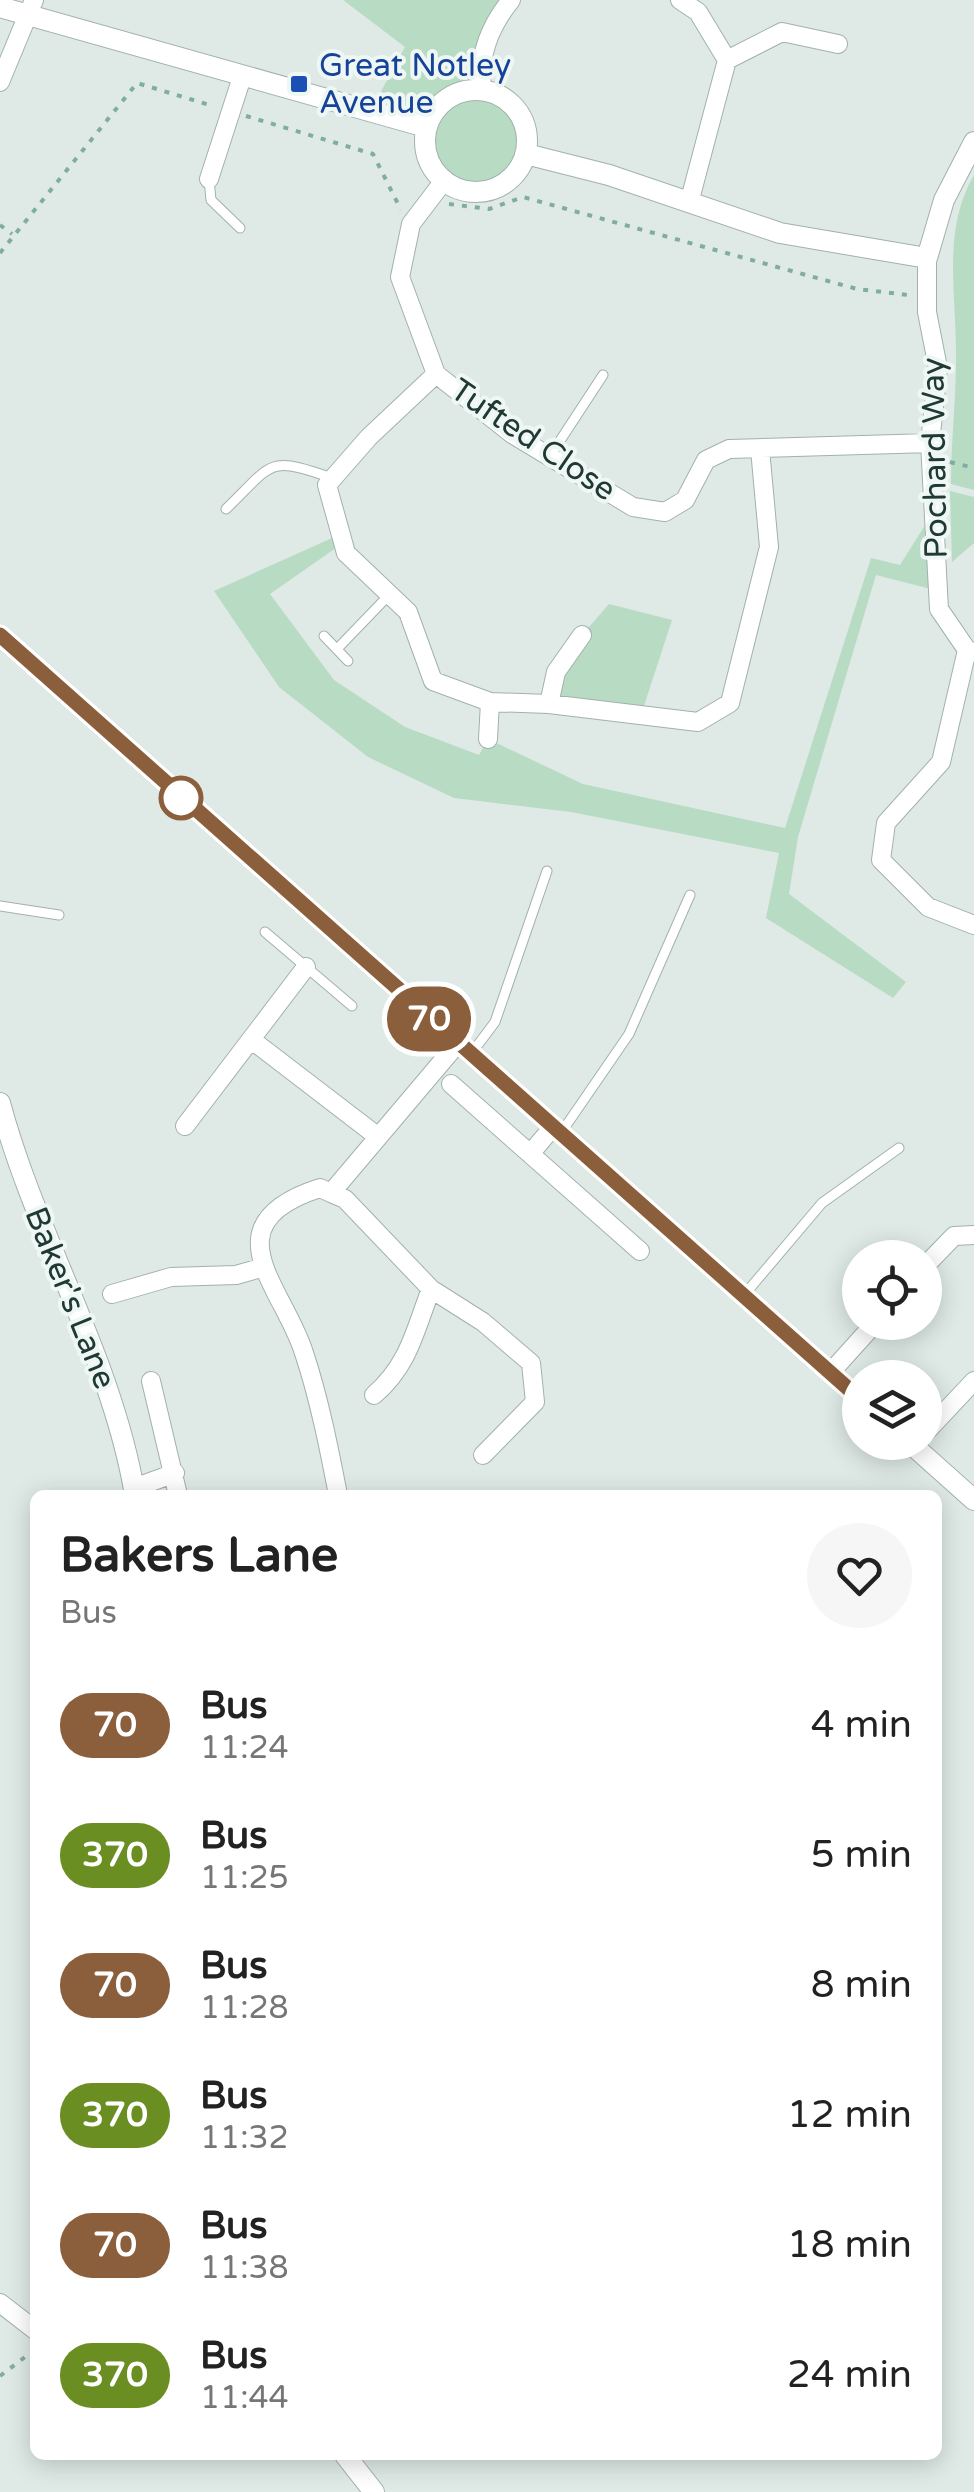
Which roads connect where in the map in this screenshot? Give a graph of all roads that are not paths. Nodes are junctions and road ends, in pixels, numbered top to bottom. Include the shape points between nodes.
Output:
1 (511, 0) edge
2 (680, 0) edge
3 (0, 7) edge
4 (31, 8) edge
5 (838, 44) dead end
6 (727, 60) junction
7 (242, 78) junction
8 (0, 82) edge
9 (482, 89) junction
10 (426, 127) junction
11 (974, 142) edge
12 (526, 154) junction
13 (209, 179) joint
14 (443, 182) junction
15 (689, 203) junction
16 (240, 228) dead end
17 (927, 258) junction
18 (436, 374) junction
19 (603, 375) dead end
20 (930, 444) junction
21 (760, 449) junction
22 (550, 456) junction
23 (333, 478) junction
24 (226, 509) dead end
25 (390, 594) junction
26 (0, 635) edge
27 (582, 635) dead end
28 (324, 636) dead end
29 (337, 649) junction
30 (970, 651) edge
31 (348, 661) dead end
32 (490, 702) junction
33 (548, 704) junction
34 (488, 738) dead end
35 (547, 871) dead end
36 (690, 895) dead end
37 (0, 906) edge
38 (59, 915) dead end
39 (974, 925) edge
40 (266, 932) dead end
41 (306, 967) junction
42 (352, 1006) dead end
43 (253, 1041) junction
44 (463, 1050) junction
45 (451, 1084) dead end
46 (0, 1104) edge
47 (185, 1126) dead end
48 (556, 1132) junction
49 (378, 1136) junction
50 (899, 1148) dead end
51 (530, 1154) junction
52 (331, 1193) junction
53 (974, 1235) edge
54 (942, 1248) edge
55 (640, 1251) dead end
56 (261, 1268) junction
57 (431, 1289) junction
58 (112, 1294) dead end
59 (742, 1296) junction
60 (859, 1340) edge
61 (830, 1372) junction
62 (151, 1381) dead end
63 (974, 1381) edge
64 (842, 1383) edge
65 (374, 1395) dead end
66 (942, 1414) edge
67 (482, 1455) dead end
68 (935, 1460) edge
69 (175, 1473) junction
70 (134, 1490) edge
71 (136, 1490) edge
72 (177, 1490) edge
73 (337, 1490) edge
74 (974, 1500) edge
75 (0, 2303) edge
76 (30, 2326) edge
77 (349, 2460) edge
78 (374, 2492) edge

1 - 9 street via 487,40
2 - 6 street via 698,12
3 - 4 street
4 - 7 street
4 - 8 street
5 - 6 street via 782,32
6 - 15 street
7 - 10 street
7 - 13 street
9 - 10 street via 446,98
9 - 12 street via 505,98 520,114
10 - 14 street via 427,159
11 - 17 street via 944,200
12 - 14 street via 514,176 484,192
12 - 15 street
13 - 16 lane via 211,200
14 - 18 street, Tufted Close via 412,224 400,277
15 - 17 street via 780,233
17 - 20 street, Pochard Way via 938,368
18 - 22 street, Tufted Close
18 - 23 street
19 - 22 lane
20 - 21 street, Tufted Close
20 - 30 street, Pochard Way via 939,609
21 - 22 street, Tufted Close via 729,449 706,460 685,500 665,512 633,507
21 - 33 street via 769,547 730,703 698,722
23 - 24 lane via 273,464
23 - 25 street via 327,485 346,553
25 - 29 lane
25 - 32 street via 408,612 433,681
26 - 44 street
27 - 33 street via 556,672
28 - 29 lane
29 - 31 lane
30 - 39 street, Pochard Way via 941,762 886,823 881,860 928,907
32 - 33 street
32 - 34 street
35 - 44 lane via 494,1022
36 - 48 lane via 630,1034
37 - 38 lane
40 - 41 lane
41 - 42 lane
41 - 43 street
43 - 47 street
43 - 49 street
44 - 48 street
44 - 49 street
45 - 51 street
46 - 70 street, Baker's Lane via 16,1164 106,1381
48 - 51 street
48 - 59 street
49 - 52 street
50 - 59 lane via 822,1202
51 - 55 street
52 - 56 street via 320,1188 287,1198 271,1215 262,1235
52 - 57 street via 345,1199
53 - 54 street via 954,1236
56 - 58 street via 171,1277
56 - 73 street via 304,1350
57 - 65 street via 402,1366
57 - 67 street via 531,1363 535,1402
59 - 61 street
60 - 61 street
61 - 64 street
62 - 69 street
63 - 66 street
68 - 74 street
69 - 71 street
69 - 72 street
75 - 76 street
77 - 78 street

